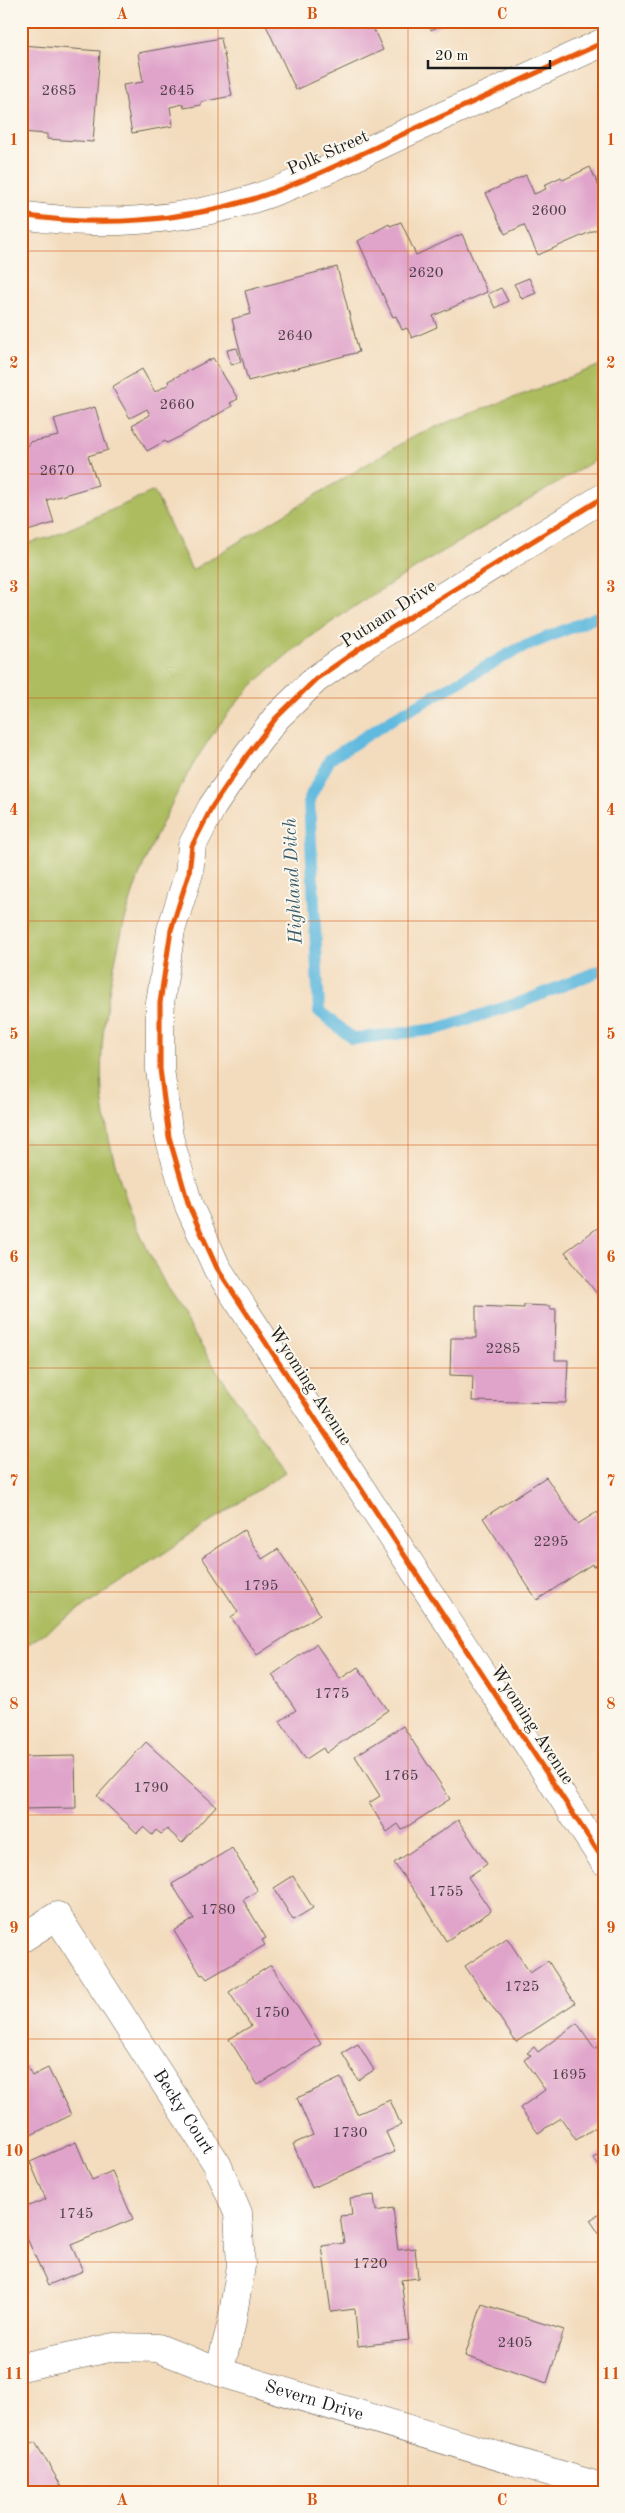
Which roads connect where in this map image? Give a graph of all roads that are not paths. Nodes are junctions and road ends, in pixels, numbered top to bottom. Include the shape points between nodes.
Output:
1 (604, 42) edge
2 (33, 217) edge
3 (604, 497) edge
4 (189, 873) joint
5 (604, 1861) edge
6 (21, 1939) edge
7 (21, 2368) edge
8 (219, 2372) junction
9 (547, 2481) edge
10 (604, 2488) edge

1 - 2 street, Polk Street via 311,177 252,199 184,215 116,222
3 - 4 street, Putnam Drive via 366,644 316,679 276,718 212,807 192,846
4 - 5 street, Wyoming Avenue via 171,930 160,1003 160,1069 169,1137 189,1206 217,1268
6 - 8 street, Becky Court via 57,1916 217,2164 238,2213 240,2266
7 - 8 street, Severn Drive via 114,2347 158,2348
8 - 9 street, Severn Drive
9 - 10 street, Severn Drive

